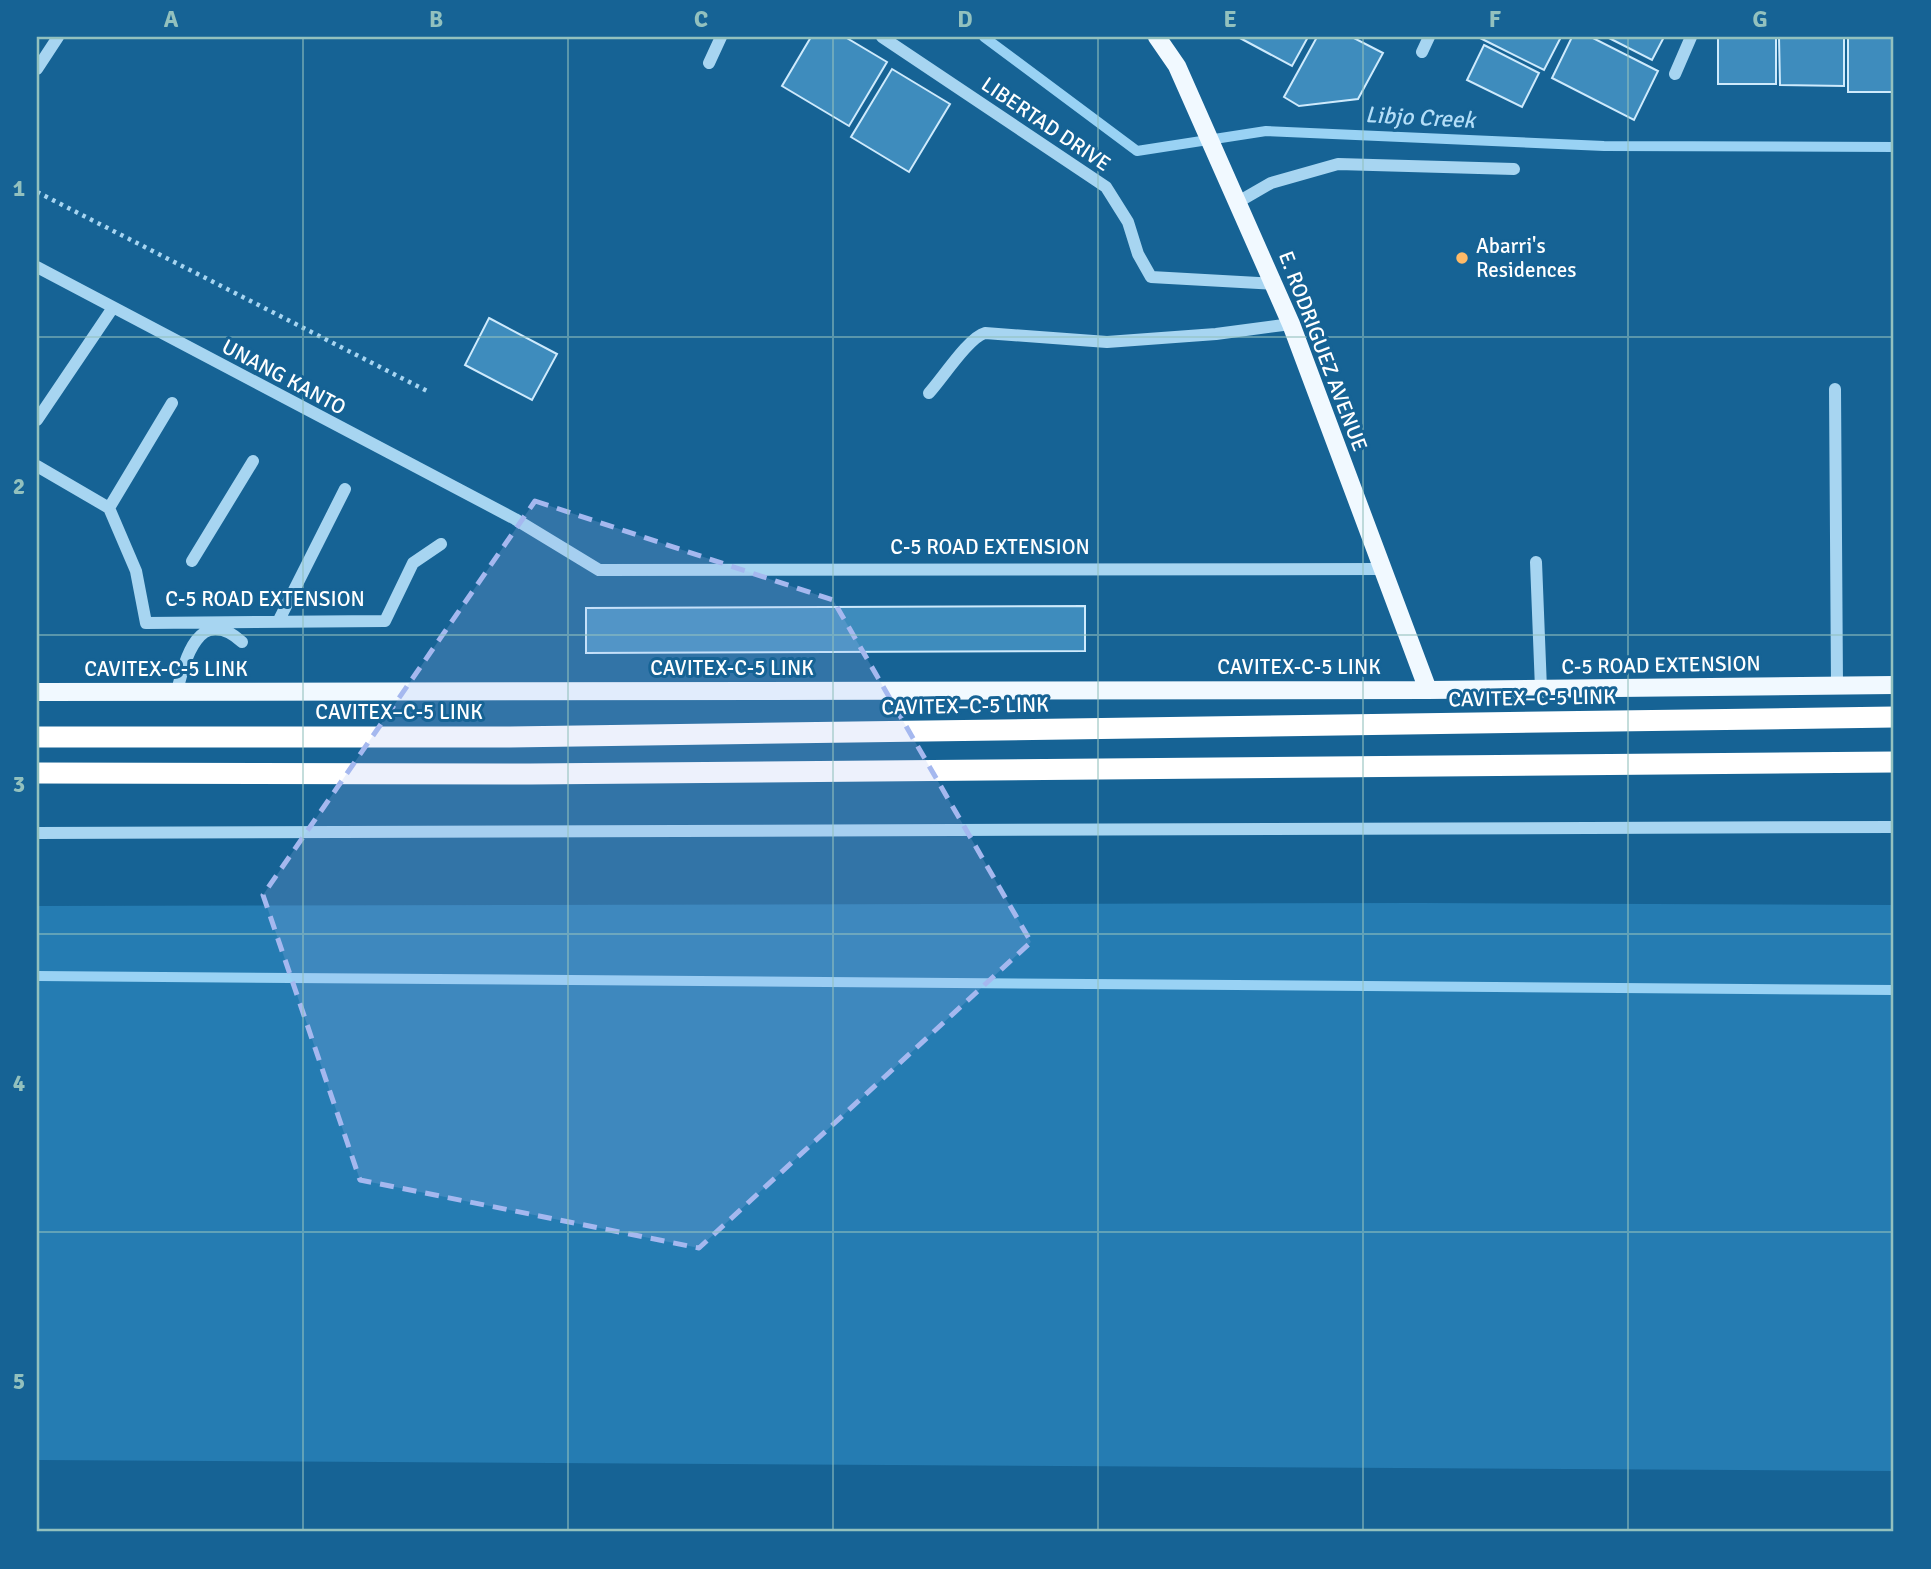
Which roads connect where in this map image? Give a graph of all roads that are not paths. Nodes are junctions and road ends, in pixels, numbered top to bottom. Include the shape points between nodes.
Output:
1 (58, 37) edge
2 (721, 37) edge
3 (882, 37) edge
4 (1157, 37) edge
5 (1429, 37) edge
6 (1690, 37) edge
7 (1422, 52) dead end
8 (709, 63) dead end
9 (37, 69) edge
10 (1675, 74) dead end
11 (1514, 169) dead end
12 (1237, 198) junction
13 (37, 267) edge
14 (1275, 284) junction
15 (112, 309) junction
16 (1291, 324) junction
17 (1835, 389) dead end
18 (929, 393) dead end
19 (172, 403) dead end
20 (37, 420) edge
21 (253, 461) dead end
22 (37, 466) edge
23 (345, 489) dead end
24 (108, 508) junction
25 (441, 544) dead end
26 (192, 561) dead end
27 (1536, 562) dead end
28 (1382, 569) junction
29 (599, 570) joint
30 (278, 622) junction
31 (242, 642) dead end
32 (1837, 685) junction
33 (1894, 685) edge
34 (1541, 689) junction
35 (1428, 690) junction
36 (177, 691) junction
37 (37, 692) edge
38 (1894, 717) edge
39 (37, 737) edge
40 (1894, 762) edge
41 (37, 773) edge
42 (1894, 827) edge
43 (37, 833) edge

1 - 9 street
2 - 8 street
3 - 14 street, LIBERTAD DRIVE via 1106,187 1128,222 1151,278
4 - 12 main road, E. RODRIGUEZ AVENUE via 1177,66
5 - 7 street
6 - 10 street
11 - 12 street via 1338,164
12 - 14 main road, E. RODRIGUEZ AVENUE
13 - 15 street, UNANG KANTO
14 - 16 main road, E. RODRIGUEZ AVENUE
15 - 20 street
15 - 29 street, UNANG KANTO via 515,519
16 - 18 street via 1107,342 985,333 971,340
16 - 28 main road, E. RODRIGUEZ AVENUE
17 - 32 street
19 - 24 street
21 - 26 street
22 - 24 street
23 - 30 street
24 - 30 street, C-5 ROAD EXTENSION via 136,571 146,623
25 - 30 street, C-5 ROAD EXTENSION via 413,563 385,621
27 - 34 street
28 - 29 street, C-5 ROAD EXTENSION
28 - 35 main road, E. RODRIGUEZ AVENUE
31 - 36 street via 222,631 201,635 184,664
32 - 33 main road, C-5 ROAD EXTENSION
32 - 34 main road, C-5 ROAD EXTENSION
34 - 35 main road, C-5 ROAD EXTENSION
35 - 36 main road, CAVITEX-C-5 LINK
36 - 37 main road, CAVITEX-C-5 LINK
38 - 39 highway, CAVITEX–C-5 LINK via 510,737
40 - 41 highway via 530,774
42 - 43 street

